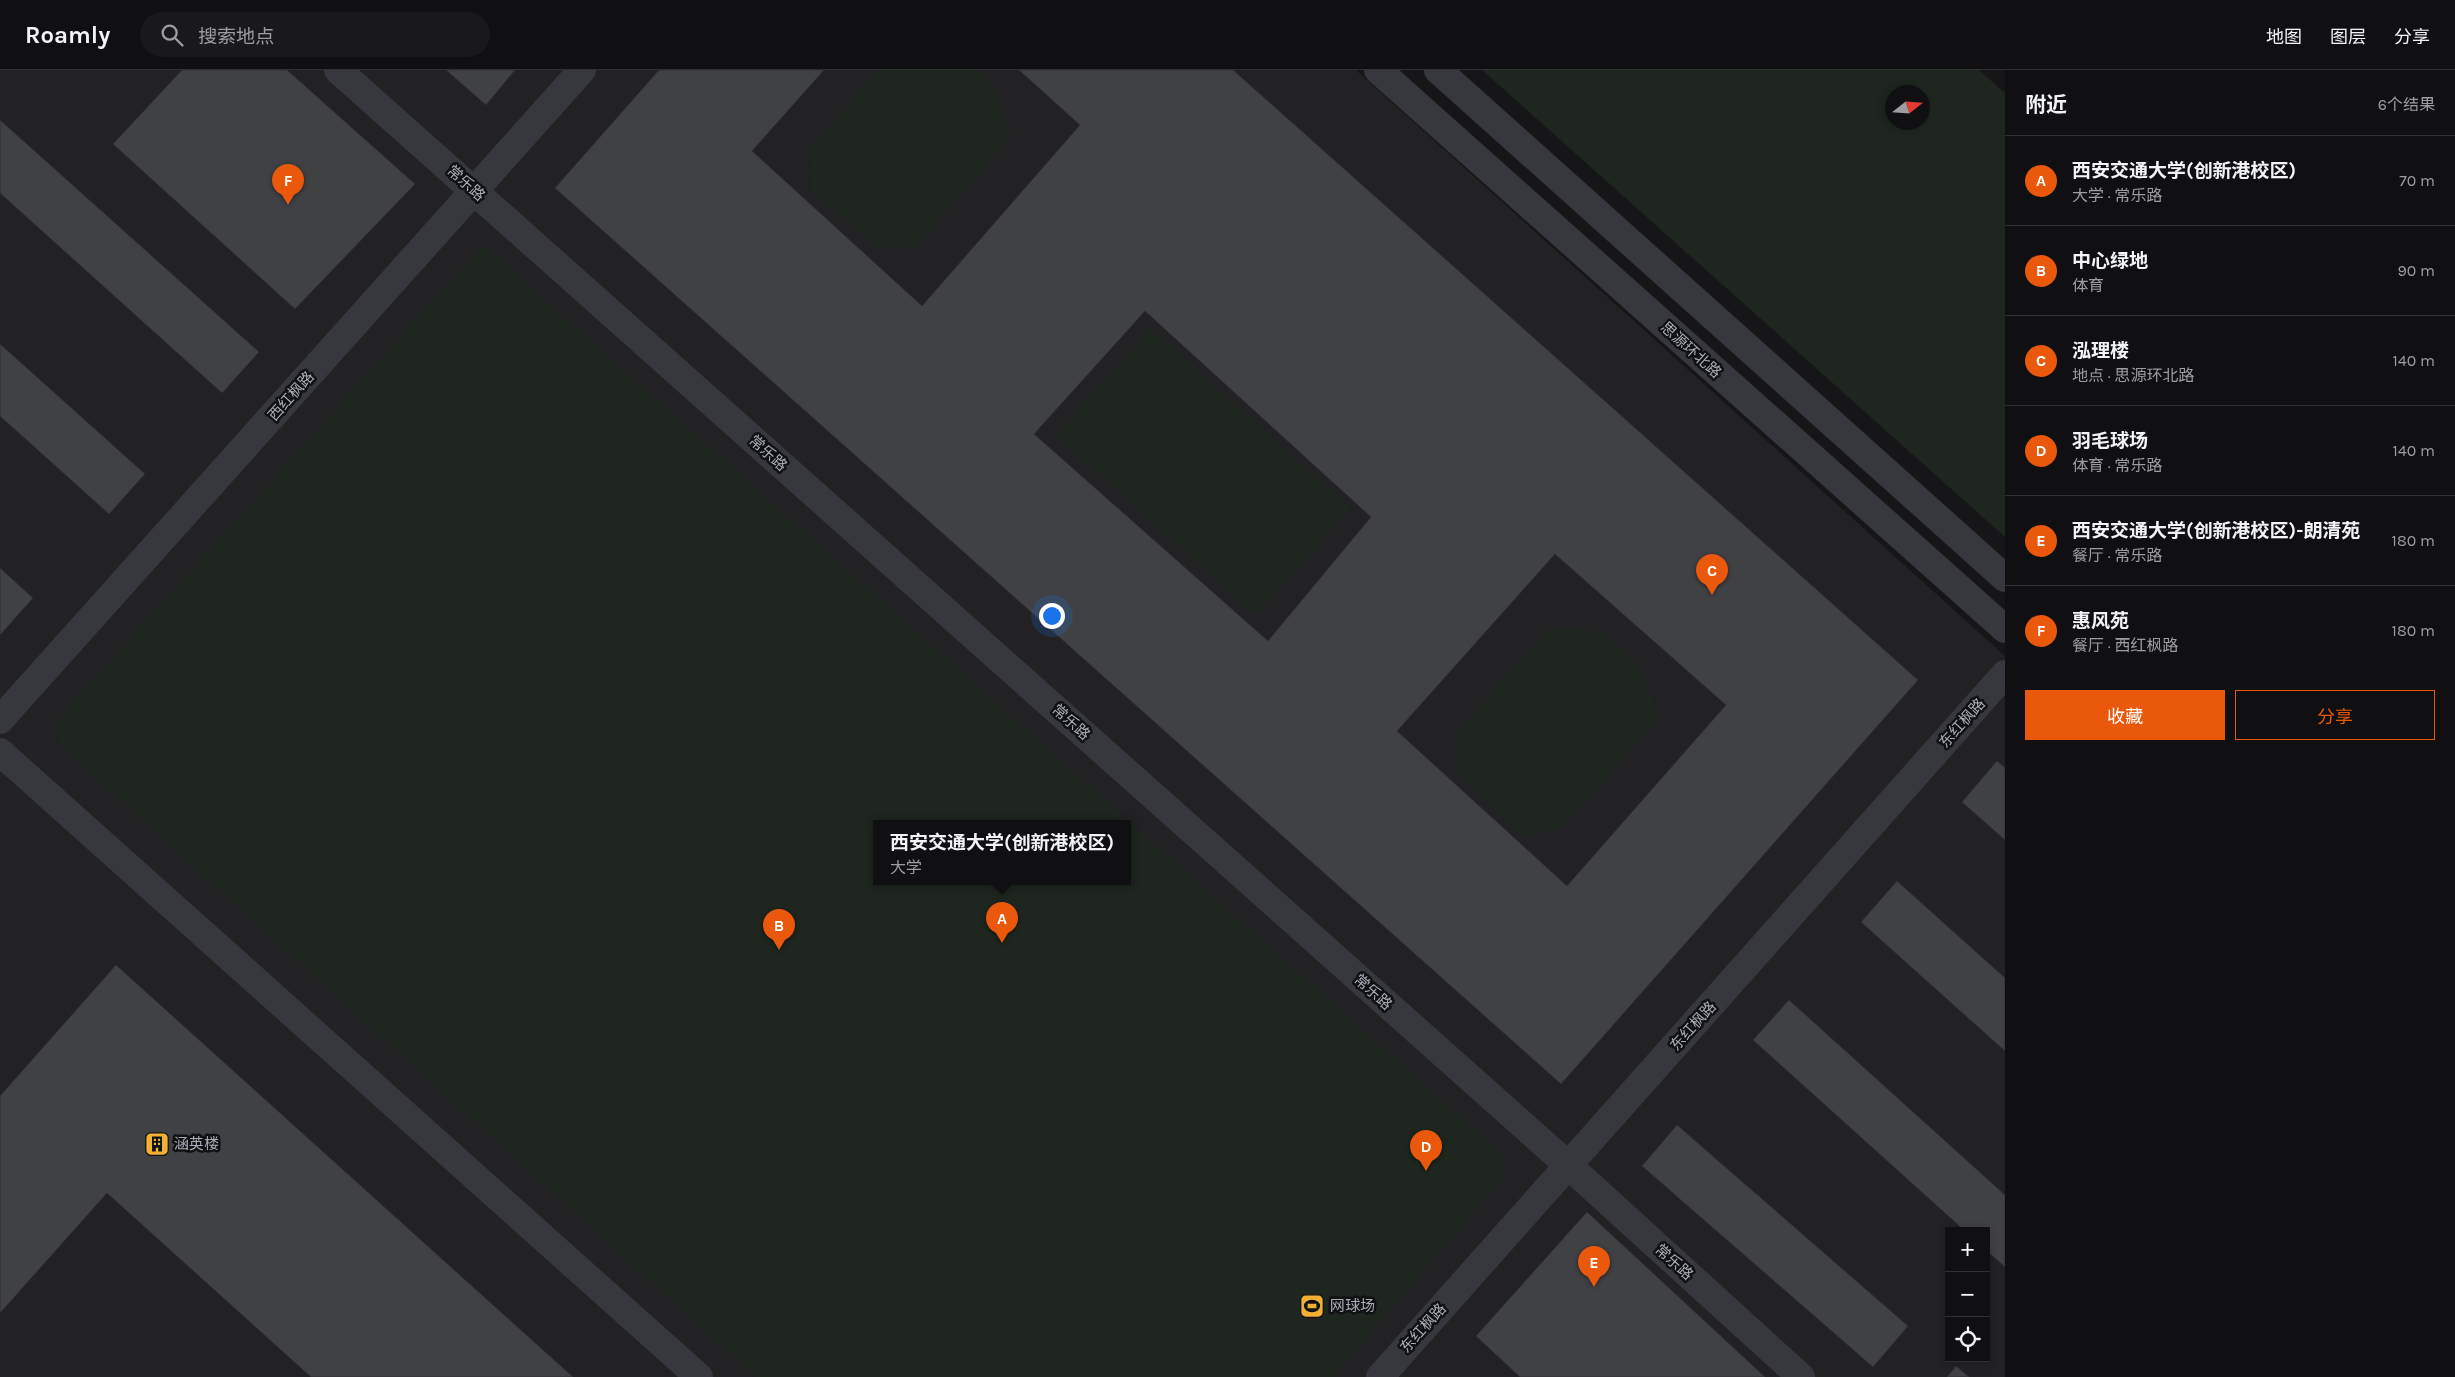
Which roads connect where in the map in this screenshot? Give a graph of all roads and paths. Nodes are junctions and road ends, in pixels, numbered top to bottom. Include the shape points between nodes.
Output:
1 (338, 70) edge
2 (582, 70) edge
3 (1378, 70) edge
4 (1438, 70) edge
5 (474, 191) junction
6 (2005, 578) edge
7 (2005, 629) edge
8 (2005, 674) edge
9 (0, 720) edge
10 (0, 752) edge
11 (1569, 1166) junction
12 (698, 1377) edge
13 (1380, 1377) edge
14 (1801, 1377) edge

1 - 5 street, 常乐路
2 - 5 street, 西红枫路
3 - 7 street, 思源环北路
4 - 6 street
5 - 9 street, 西红枫路
5 - 11 street, 常乐路
8 - 11 street, 东红枫路
10 - 12 street
11 - 13 street, 东红枫路
11 - 14 street, 常乐路

